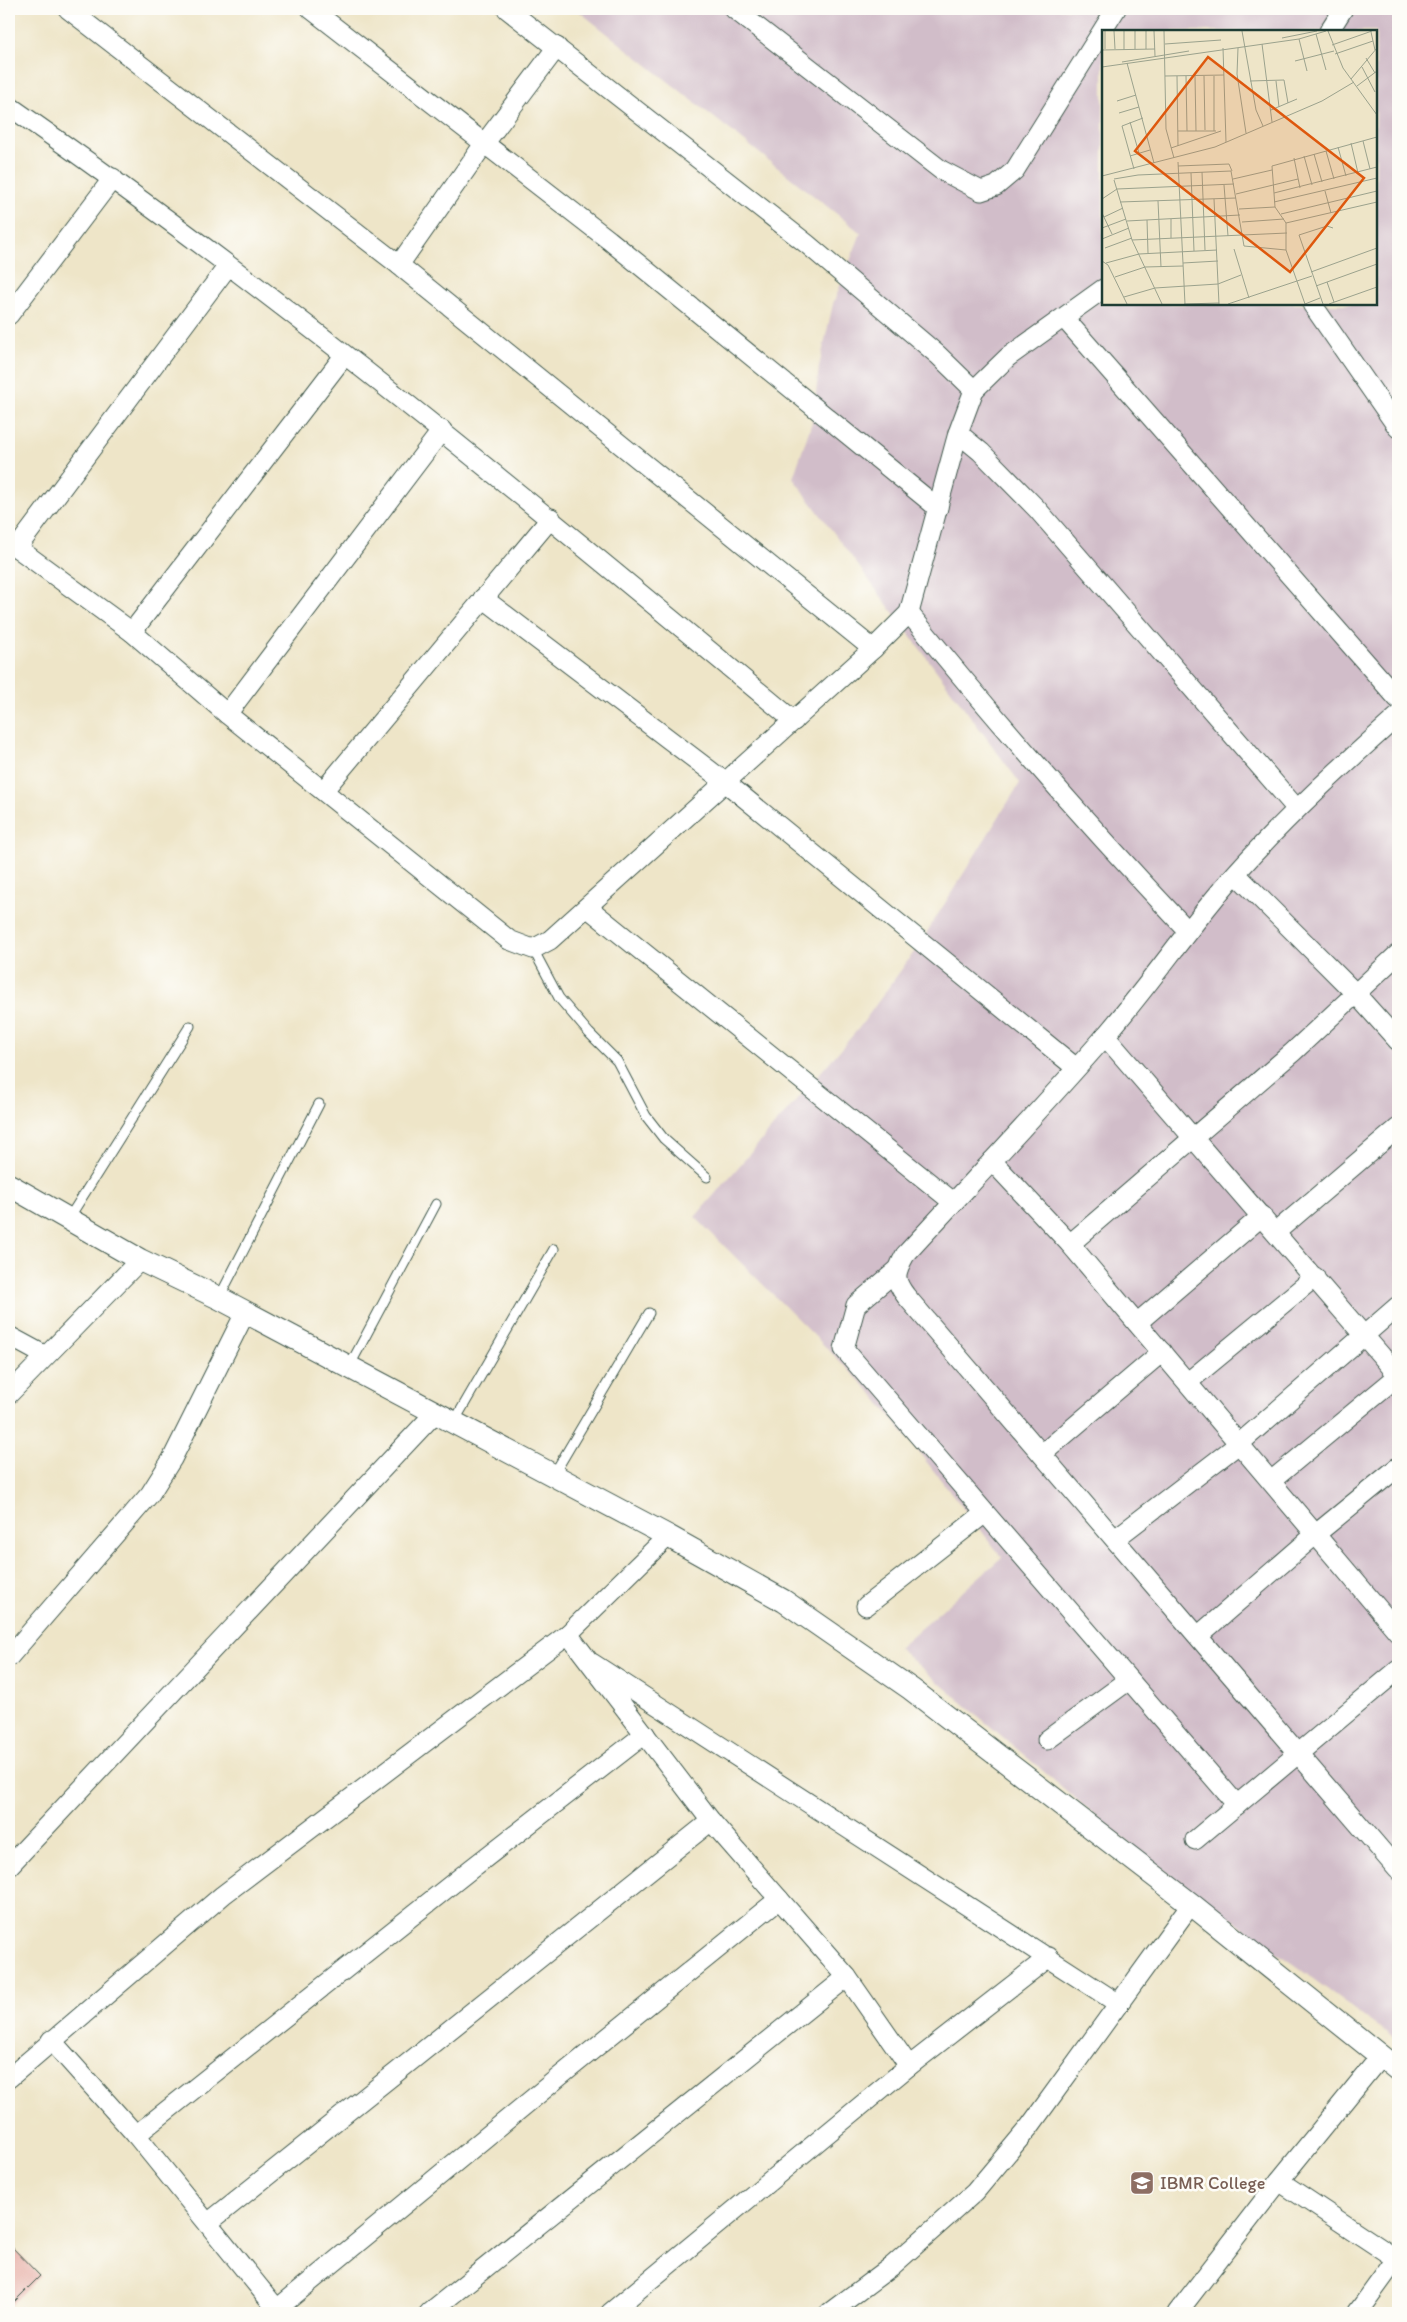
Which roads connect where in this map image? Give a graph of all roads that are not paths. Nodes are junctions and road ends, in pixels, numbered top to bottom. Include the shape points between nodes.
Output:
1 (68, 9) edge
2 (311, 9) edge
3 (507, 9) edge
4 (734, 9) edge
5 (1116, 9) edge
6 (1343, 9) edge
7 (1103, 30) edge
8 (1331, 30) edge
9 (1102, 31) edge
10 (557, 47) junction
11 (9, 106) edge
12 (484, 144) junction
13 (113, 178) junction
14 (399, 265) junction
15 (228, 266) junction
16 (1102, 290) edge
17 (1313, 305) edge
18 (9, 315) edge
19 (1064, 318) junction
20 (344, 356) junction
21 (974, 390) junction
22 (1398, 428) edge
23 (442, 430) junction
24 (958, 433) junction
25 (938, 508) junction
26 (551, 518) junction
27 (13, 545) edge
28 (482, 598) junction
29 (909, 613) junction
30 (132, 632) junction
31 (873, 650) junction
32 (1398, 698) edge
33 (227, 714) junction
34 (1398, 716) edge
35 (794, 720) junction
36 (725, 782) junction
37 (324, 790) junction
38 (1296, 808) junction
39 (1236, 874) junction
40 (587, 907) junction
41 (1188, 931) junction
42 (533, 949) junction
43 (1398, 954) edge
44 (1355, 993) junction
45 (190, 1026) dead end
46 (1105, 1036) junction
47 (1398, 1041) edge
48 (1075, 1067) junction
49 (319, 1104) dead end
50 (1398, 1128) edge
51 (1194, 1136) junction
52 (992, 1161) junction
53 (707, 1177) dead end
54 (9, 1185) edge
55 (953, 1202) junction
56 (436, 1204) dead end
57 (1262, 1216) junction
58 (69, 1219) junction
59 (1276, 1232) junction
60 (1070, 1244) junction
61 (554, 1249) dead end
62 (140, 1260) junction
63 (896, 1271) junction
64 (1315, 1277) junction
65 (219, 1298) junction
66 (1398, 1306) edge
67 (245, 1313) junction
68 (649, 1313) dead end
69 (1137, 1323) junction
70 (9, 1336) edge
71 (1365, 1336) junction
72 (1162, 1352) junction
73 (44, 1356) junction
74 (348, 1368) junction
75 (1398, 1376) edge
76 (1188, 1382) junction
77 (9, 1394) edge
78 (445, 1418) junction
79 (1240, 1443) junction
80 (1042, 1454) junction
81 (1398, 1466) edge
82 (554, 1475) junction
83 (1271, 1481) junction
84 (985, 1513) junction
85 (1316, 1534) junction
86 (668, 1536) junction
87 (1115, 1539) junction
88 (866, 1606) dead end
89 (1398, 1632) edge
90 (568, 1634) junction
91 (1198, 1636) junction
92 (9, 1657) edge
93 (592, 1663) junction
94 (1398, 1670) edge
95 (1129, 1680) junction
96 (645, 1734) junction
97 (1047, 1740) dead end
98 (1298, 1753) junction
99 (1237, 1805) junction
100 (711, 1821) junction
101 (1195, 1840) dead end
102 (9, 1866) edge
103 (1398, 1870) edge
104 (778, 1900) junction
105 (1191, 1904) junction
106 (1048, 1957) junction
107 (847, 1977) junction
108 (1119, 2004) junction
109 (51, 2040) junction
110 (1380, 2057) junction
111 (909, 2066) junction
112 (1398, 2070) edge
113 (9, 2078) edge
114 (136, 2135) junction
115 (1279, 2181) junction
116 (208, 2223) junction
117 (1397, 2259) edge
118 (279, 2311) edge
119 (429, 2313) edge
120 (610, 2313) edge
121 (829, 2313) edge
122 (1178, 2313) edge
123 (1357, 2313) edge

1 - 14 street
2 - 12 street
3 - 10 street
4 - 9 street via 942,170 981,191 996,186 1015,170
5 - 7 street
6 - 8 street
10 - 12 street
10 - 21 street via 807,244 938,355
11 - 13 street
12 - 14 street
12 - 25 street via 609,240
13 - 15 street
13 - 18 street
14 - 31 street
15 - 20 street
15 - 27 street
16 - 19 street
17 - 22 street
19 - 21 street via 1008,357
19 - 32 street
20 - 23 street
20 - 30 street
21 - 24 street
23 - 26 street
23 - 33 street
24 - 25 street
24 - 38 street via 1037,510
25 - 29 street
26 - 28 street
26 - 35 street
27 - 30 street
28 - 36 street
28 - 37 street
29 - 31 street
29 - 41 street via 1089,825
30 - 33 street
31 - 35 street
33 - 37 street
34 - 38 street
35 - 36 street
36 - 40 street
36 - 48 street
37 - 42 street via 509,940
38 - 39 street
39 - 41 street
39 - 44 street
40 - 42 street via 550,940
40 - 55 street
41 - 46 street
42 - 53 lane via 560,998 617,1061 646,1116 664,1139
43 - 44 street
44 - 47 street
44 - 51 street
45 - 58 lane
46 - 48 street
46 - 51 street
48 - 52 street
49 - 65 lane
50 - 59 street
51 - 57 street
51 - 60 street
52 - 55 street
52 - 60 street
54 - 58 street
55 - 63 street via 905,1255
56 - 74 lane
57 - 59 street
57 - 69 street
58 - 62 street
59 - 64 street
60 - 69 street
61 - 78 lane
62 - 65 street
62 - 73 street
63 - 80 street via 898,1286
63 - 84 street via 856,1305 844,1349
64 - 71 street
64 - 76 street
65 - 67 street
66 - 71 street
67 - 74 street
67 - 92 street via 172,1459 150,1494
68 - 82 lane
69 - 72 street
70 - 73 street
71 - 75 street
71 - 79 street
72 - 76 street
72 - 80 street
73 - 77 street
74 - 78 street
75 - 83 street
76 - 79 street
78 - 82 street
78 - 102 street
79 - 83 street
79 - 87 street
80 - 87 street
81 - 85 street
82 - 86 street
83 - 85 street
84 - 88 street
84 - 95 street
85 - 89 street
85 - 91 street
86 - 90 street
86 - 105 street via 784,1602 911,1689
87 - 91 street
90 - 93 street
90 - 109 street via 223,1895
91 - 98 street
93 - 96 street
93 - 106 street
94 - 98 street
95 - 97 street
95 - 99 street
96 - 100 street
96 - 114 street
98 - 99 street
98 - 103 street
99 - 101 street
100 - 104 street
100 - 116 street
104 - 107 street
104 - 118 street via 559,2077
105 - 108 street
105 - 110 street
106 - 108 street
106 - 111 street
107 - 111 street
107 - 119 street
108 - 121 street via 1030,2126 975,2192 892,2266
109 - 113 street
109 - 114 street
110 - 112 street
110 - 115 street
111 - 120 street
114 - 116 street
115 - 117 street
115 - 122 street
116 - 118 street
117 - 123 street

